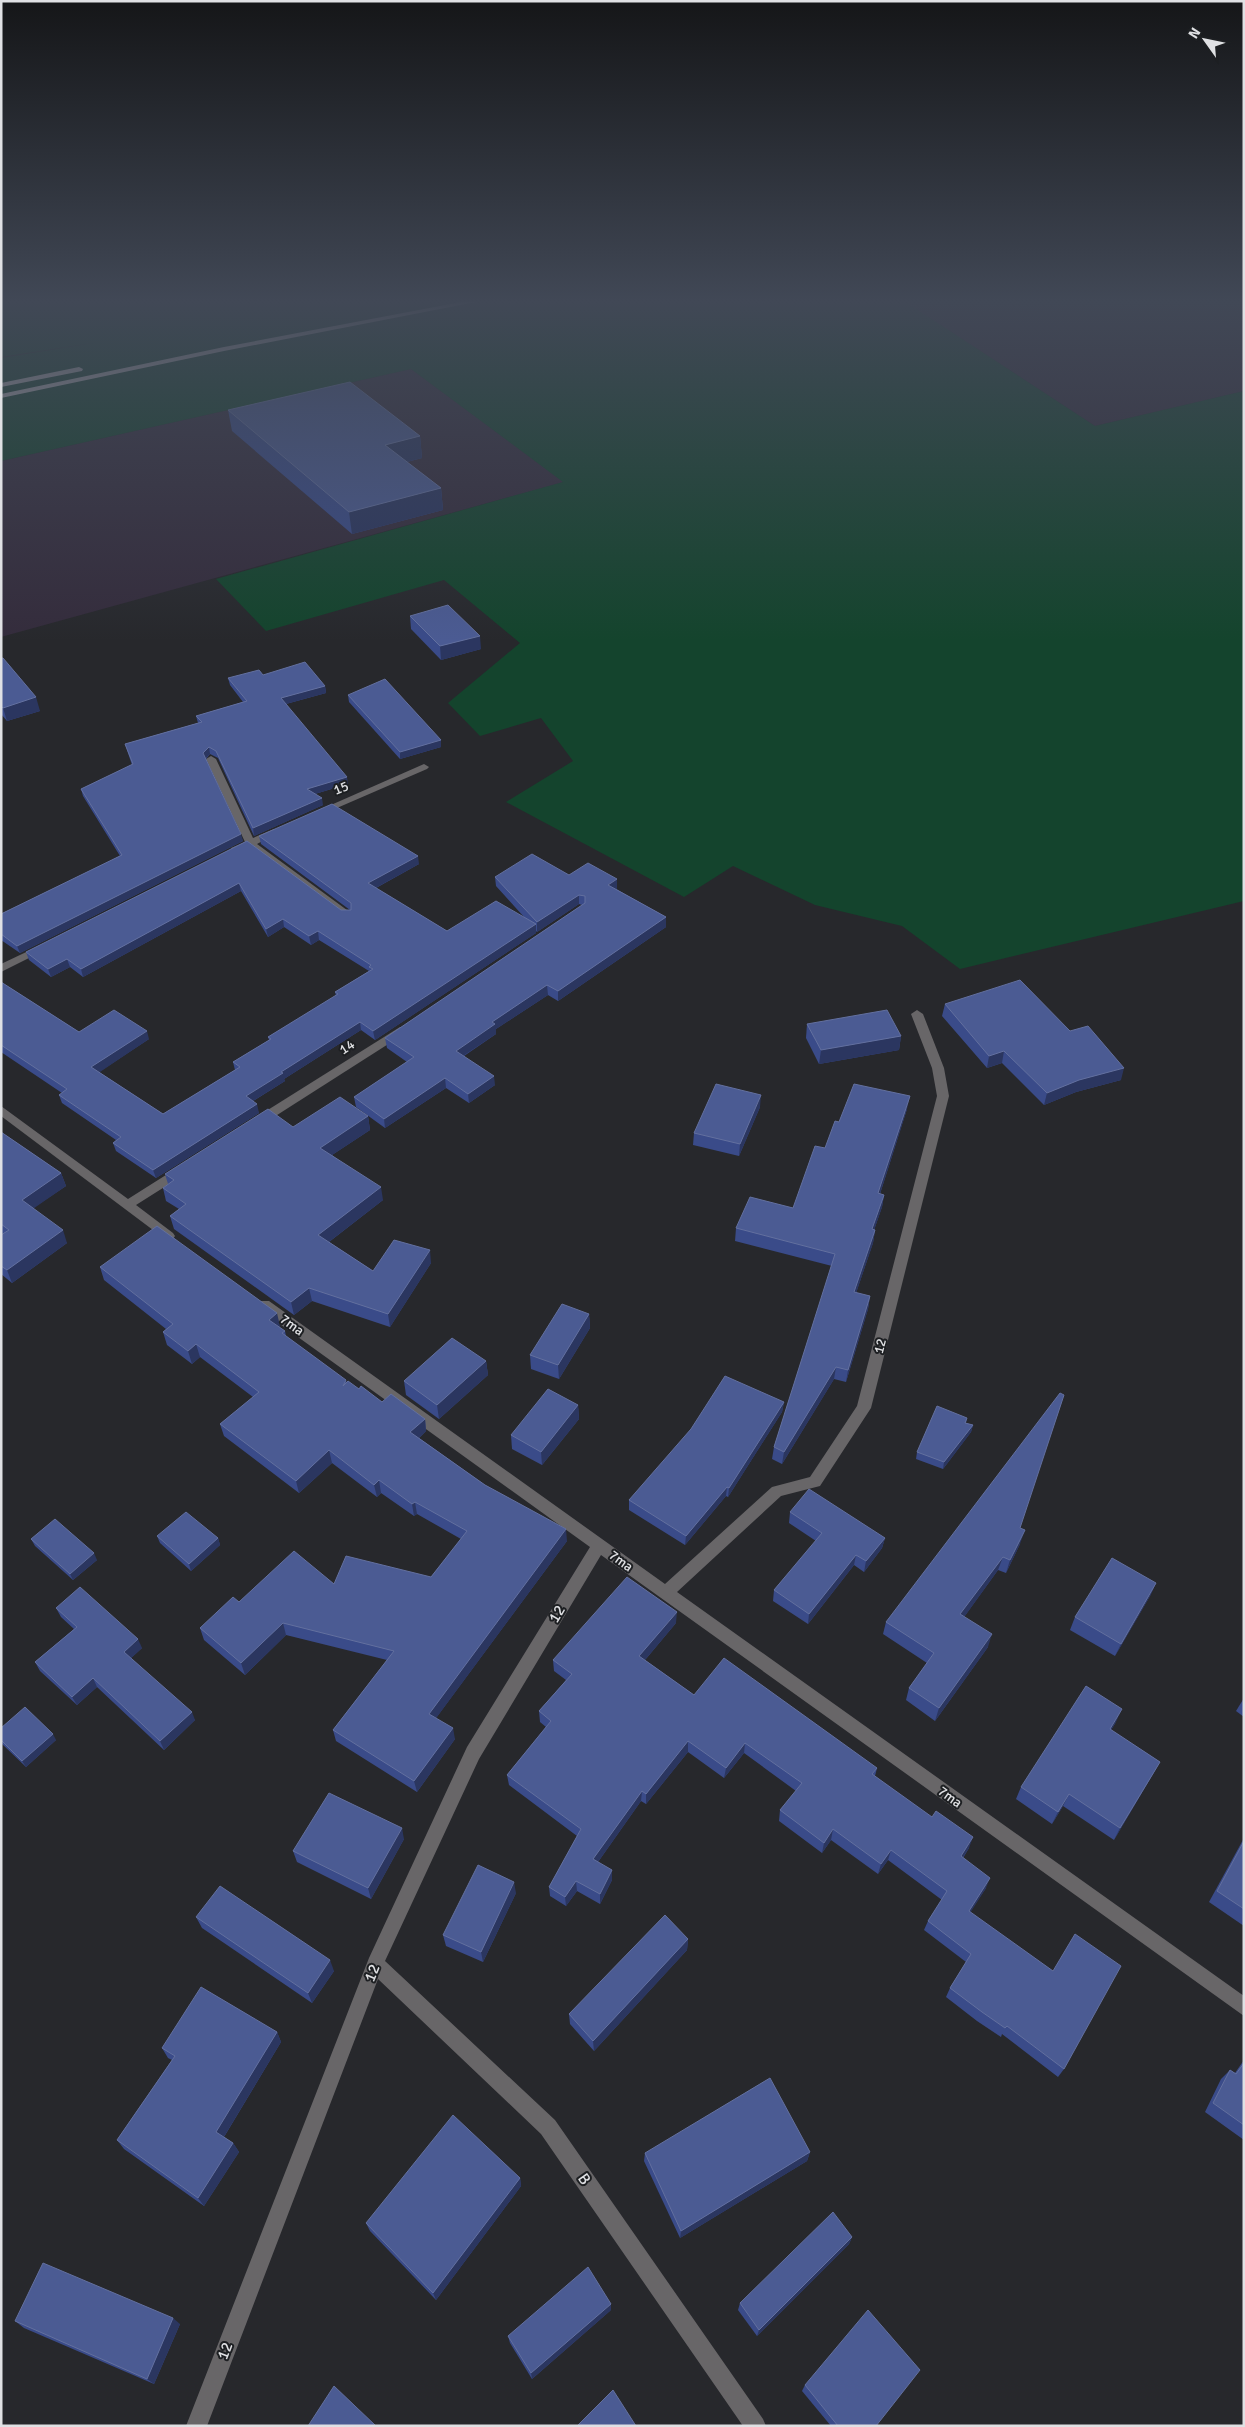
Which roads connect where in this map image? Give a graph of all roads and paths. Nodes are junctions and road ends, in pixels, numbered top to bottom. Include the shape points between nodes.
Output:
1 (211, 759) edge
2 (424, 767) dead end
3 (314, 815) edge
4 (286, 827) edge
5 (250, 842) junction
6 (223, 856) edge
7 (348, 915) edge
8 (54, 942) edge
9 (1, 969) edge
10 (917, 1014) dead end
11 (407, 1026) edge
12 (1, 1110) edge
13 (251, 1126) edge
14 (193, 1163) edge
15 (127, 1205) junction
16 (180, 1245) edge
17 (253, 1297) edge
18 (599, 1545) junction
19 (666, 1593) junction
20 (375, 1964) junction
21 (1244, 2007) edge
22 (196, 2426) edge
23 (756, 2426) edge

1 - 5 street
2 - 3 street, 15
4 - 5 street
5 - 6 street
5 - 7 street
8 - 9 street
10 - 19 street, 12 via 938,1068 943,1096 864,1408 815,1482 777,1491
11 - 13 street, 14
12 - 15 street
14 - 15 street
15 - 16 street
17 - 18 street, 7ma
18 - 19 street, 7ma
18 - 20 street, 12 via 473,1753
19 - 21 street, 7ma
20 - 22 street, 12
20 - 23 street, B via 548,2127

